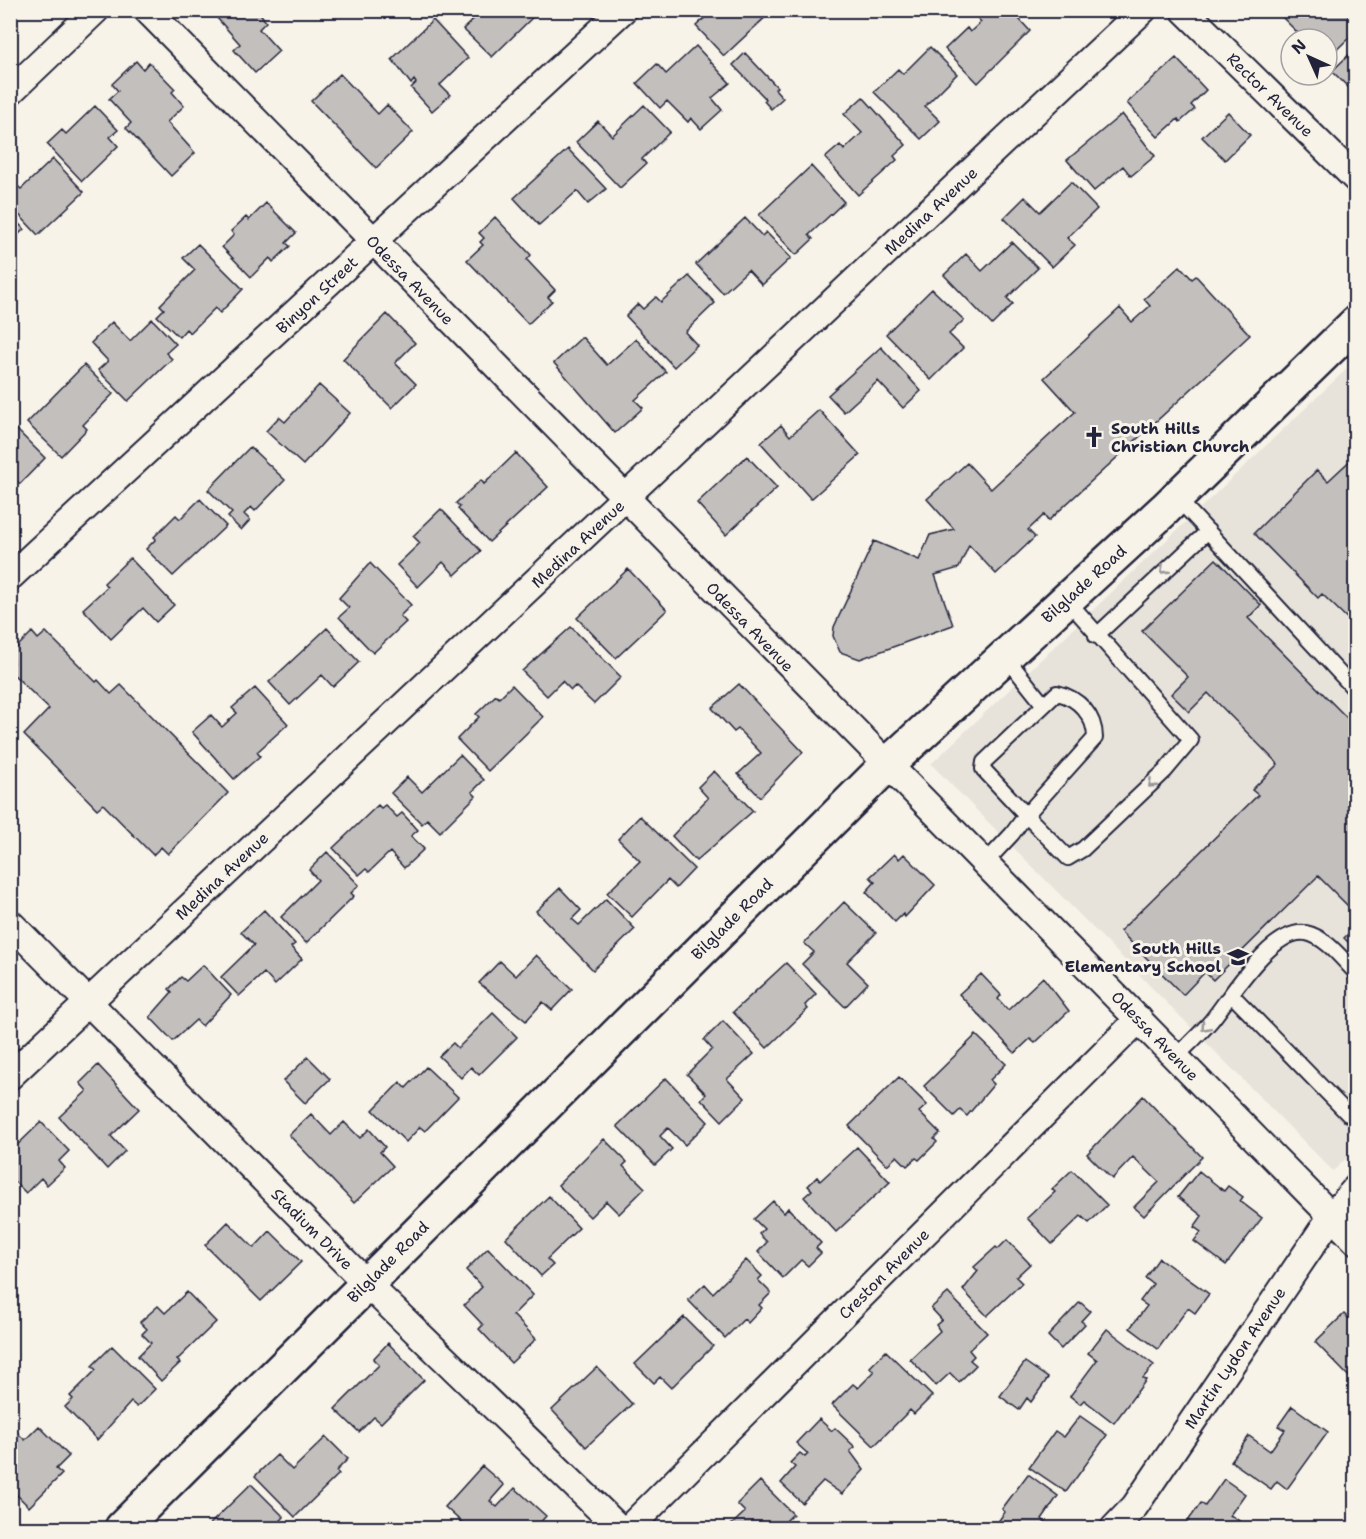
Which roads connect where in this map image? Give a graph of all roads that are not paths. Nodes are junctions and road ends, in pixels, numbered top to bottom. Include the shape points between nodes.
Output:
1 (96, 10) edge
2 (147, 10) edge
3 (623, 10) edge
4 (1143, 10) edge
5 (1184, 10) edge
6 (10, 92) edge
7 (1356, 179) edge
8 (374, 242) junction
9 (1356, 323) edge
10 (1177, 498) junction
11 (625, 500) junction
12 (1208, 531) junction
13 (10, 577) edge
14 (1067, 600) junction
15 (1096, 636) junction
16 (1005, 656) junction
17 (1356, 691) edge
18 (1043, 704) junction
19 (886, 766) junction
20 (1026, 815) junction
21 (984, 864) junction
22 (10, 923) edge
23 (1356, 973) edge
24 (1231, 994) junction
25 (87, 1002) junction
26 (1139, 1019) junction
27 (1176, 1057) junction
28 (10, 1076) edge
29 (1356, 1117) edge
30 (1356, 1188) edge
31 (1332, 1217) junction
32 (1356, 1241) edge
33 (366, 1283) junction
34 (122, 1528) edge
35 (619, 1528) edge
36 (629, 1528) edge
37 (1114, 1528) edge

1 - 6 street
2 - 8 street, Odessa Avenue
3 - 8 street, Binyon Street
4 - 11 street, Medina Avenue
5 - 7 street, Rector Avenue
8 - 11 street, Odessa Avenue
8 - 13 street, Binyon Street
9 - 10 street, Bilglade Road
10 - 12 lane
10 - 14 street, Bilglade Road
11 - 19 street, Odessa Avenue
11 - 25 street, Medina Avenue
12 -> 15 lane
12 - 17 lane
14 - 15 lane
14 - 16 street, Bilglade Road
15 -> 20 lane via 1191,740 1166,771 1083,849 1068,858
16 - 18 lane
16 - 19 street, Bilglade Road
18 - 20 lane via 984,762 983,769
18 - 20 lane via 1057,693 1070,696 1095,724 1095,738
19 - 21 street, Odessa Avenue
19 - 33 street, Bilglade Road
20 - 21 lane
21 - 26 street, Odessa Avenue
22 - 25 street, Stadium Drive
23 - 24 lane via 1323,941 1300,933 1283,939 1262,956
24 -> 27 lane
24 - 29 lane via 1348,1114
25 - 28 street, Medina Avenue
25 - 33 street, Stadium Drive
26 - 27 street, Odessa Avenue
26 - 36 street, Creston Avenue
27 - 31 street, Odessa Avenue
30 - 31 street, Martin Lydon Avenue
31 - 32 street, Odessa Avenue
31 - 37 street, Martin Lydon Avenue via 1135,1506
33 - 34 street, Bilglade Road
33 - 35 street, Stadium Drive

